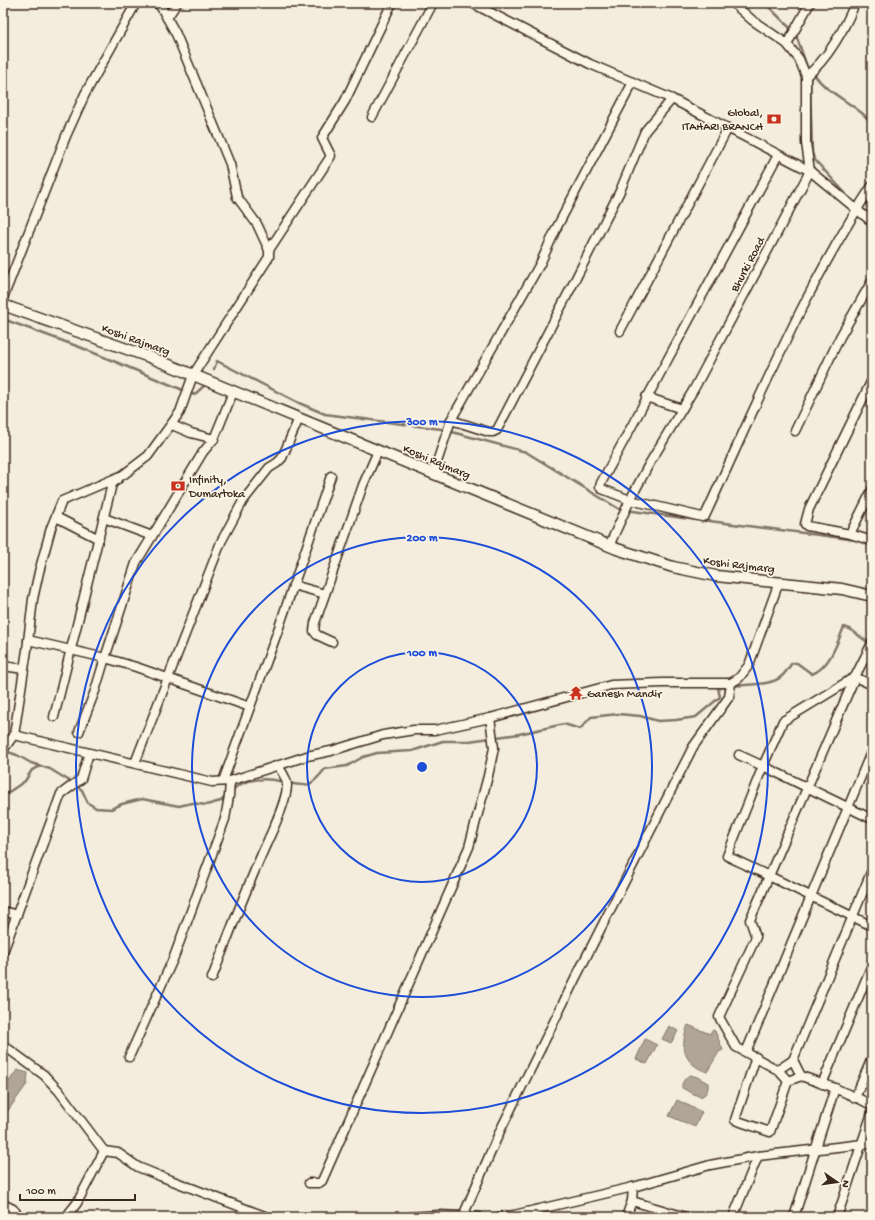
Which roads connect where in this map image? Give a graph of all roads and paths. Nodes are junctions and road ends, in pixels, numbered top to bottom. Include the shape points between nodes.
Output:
1 (136, 3) edge
2 (157, 3) edge
3 (177, 3) edge
4 (392, 3) edge
5 (433, 3) edge
6 (733, 3) edge
7 (810, 3) edge
8 (855, 3) edge
9 (476, 4) edge
10 (167, 18) junction
11 (787, 44) junction
12 (806, 76) junction
13 (633, 82) junction
14 (672, 99) junction
15 (372, 117) dead end
16 (728, 128) junction
17 (778, 155) junction
18 (810, 172) junction
19 (872, 186) edge
20 (857, 209) junction
21 (872, 222) edge
22 (269, 250) junction
23 (872, 281) edge
24 (3, 298) edge
25 (3, 305) edge
26 (620, 331) dead end
27 (193, 374) junction
28 (872, 380) edge
29 (233, 392) junction
30 (646, 397) junction
31 (682, 409) junction
32 (299, 418) junction
33 (450, 423) junction
34 (172, 425) junction
35 (795, 430) dead end
36 (214, 438) junction
37 (378, 451) junction
38 (433, 474) junction
39 (123, 475) junction
40 (331, 476) dead end
41 (872, 490) edge
42 (628, 502) junction
43 (56, 517) junction
44 (104, 518) junction
45 (850, 534) junction
46 (152, 536) junction
47 (99, 539) junction
48 (872, 541) edge
49 (609, 546) junction
50 (778, 582) junction
51 (293, 584) junction
52 (325, 594) junction
53 (872, 596) edge
54 (28, 640) junction
55 (332, 642) dead end
56 (871, 646) edge
57 (71, 650) junction
58 (105, 658) junction
59 (3, 666) edge
60 (24, 670) junction
61 (855, 677) junction
62 (168, 678) junction
63 (872, 685) edge
64 (730, 687) junction
65 (250, 707) junction
66 (54, 717) dead end
67 (490, 718) junction
68 (79, 732) dead end
69 (14, 735) junction
70 (3, 750) edge
71 (872, 750) edge
72 (89, 753) junction
73 (739, 755) dead end
74 (135, 763) junction
75 (278, 766) junction
76 (763, 766) junction
77 (228, 787) junction
78 (808, 788) junction
79 (848, 807) junction
80 (872, 819) edge
81 (872, 870) edge
82 (769, 876) junction
83 (811, 896) junction
84 (3, 911) edge
85 (17, 915) junction
86 (852, 916) junction
87 (872, 926) edge
88 (3, 952) edge
89 (872, 965) edge
90 (212, 978) dead end
91 (3, 1045) edge
92 (746, 1052) junction
93 (129, 1057) dead end
94 (756, 1057) junction
95 (872, 1058) edge
96 (793, 1060) junction
97 (778, 1070) junction
98 (801, 1076) junction
99 (788, 1081) junction
100 (822, 1084) junction
101 (835, 1088) junction
102 (856, 1098) junction
103 (872, 1106) edge
104 (872, 1113) edge
105 (872, 1143) edge
106 (862, 1144) junction
107 (815, 1150) junction
108 (104, 1151) junction
109 (758, 1156) junction
110 (309, 1183) dead end
111 (633, 1187) junction
112 (632, 1201) junction
113 (3, 1204) edge
114 (463, 1216) junction
115 (20, 1217) edge
116 (66, 1217) edge
117 (268, 1217) edge
118 (410, 1217) edge
119 (479, 1217) edge
120 (499, 1217) edge
121 (626, 1217) edge
122 (686, 1217) edge
123 (733, 1217) edge
124 (794, 1217) edge
125 (837, 1217) edge

1 - 24 street via 85,94 66,136
2 - 10 street
3 - 10 street
4 - 22 street via 345,101 322,138 331,156
5 - 15 street
6 - 11 street via 752,20
7 - 11 street
8 - 12 street via 838,37 814,70
9 - 13 street via 590,64
10 - 22 street via 230,164 237,197 258,224
11 - 12 street via 799,59
12 - 18 street via 806,144
13 - 14 street
13 - 33 street via 540,264
14 - 16 street
14 - 33 street via 645,131 620,191 497,430 489,432
16 - 17 street
16 - 26 street
17 - 18 street
17 - 30 street
18 - 20 street
18 - 31 street, Bhurki Road
19 - 20 street
20 - 21 street
20 - 42 street via 805,302 705,516
22 - 27 street via 269,257
23 - 35 street via 840,337
25 - 27 main road, Koshi Rajmarg
27 - 29 main road, Koshi Rajmarg
27 - 34 street via 180,412
28 - 45 street via 805,521 807,526
29 - 32 main road, Koshi Rajmarg
29 - 36 street
30 - 31 street
30 - 42 street via 600,487
31 - 42 street, Bhurki Road
32 - 37 main road, Koshi Rajmarg
32 - 62 street via 282,458 269,468 243,501 221,542
33 - 38 street
34 - 36 street via 190,433
34 - 39 street via 148,456
36 - 46 street
37 - 38 main road, Koshi Rajmarg
37 - 52 street via 363,485
38 - 49 main road, Koshi Rajmarg
39 - 43 street via 62,501
39 - 44 street via 112,484
40 - 51 street
41 - 45 street
42 - 49 street, Bhurki Road
43 - 47 street
43 - 54 street via 39,572
44 - 46 street
44 - 47 street
45 - 48 street
46 - 58 street via 136,563
47 - 57 street
49 - 50 main road, Koshi Rajmarg via 673,567 716,576
50 - 53 main road, Koshi Rajmarg via 842,589
50 - 64 street via 749,665
51 - 52 street
51 - 65 street
52 - 55 street via 314,631
54 - 57 street
54 - 60 street
56 - 61 street
57 - 58 street
57 - 66 street
58 - 62 street
58 - 68 street
59 - 60 street
60 - 69 street
61 - 63 street
61 - 76 street via 783,721
61 - 78 street
62 - 65 street
62 - 74 street
64 - 67 street via 662,683 611,685
64 - 114 street via 726,703 693,747 578,972 500,1131
65 - 77 street
67 - 75 street via 435,730 414,730 383,735
67 - 110 street via 494,748 469,847 322,1182
69 - 70 street
69 - 72 street
71 - 79 street
72 - 74 street
72 - 85 street via 81,779 61,794
73 - 76 street
74 - 77 street
75 - 77 street
75 - 90 street via 286,782 279,813 238,908
76 - 78 street
76 - 82 street via 726,856
77 - 93 street via 224,819 174,957
78 - 79 street
78 - 82 street
79 - 80 street
79 - 83 street
81 - 86 street
82 - 83 street
82 - 92 street via 750,920 756,937 719,1017 736,1046
83 - 86 street
83 - 92 street
84 - 85 street
85 - 88 street
86 - 87 street
86 - 96 street
89 - 100 street
91 - 108 street via 44,1075
92 - 94 street
94 - 97 street
94 - 99 street via 735,1120 770,1132
95 - 102 street
96 - 97 street
96 - 98 street
97 - 99 street
98 - 99 street
98 - 100 street
100 - 101 street
101 - 102 street
101 - 107 street
102 - 103 street
104 - 106 street
105 - 106 street
106 - 107 street
106 - 125 street
107 - 109 street
107 - 124 street
108 - 116 street
108 - 117 street via 118,1153 138,1167
109 - 111 street
109 - 123 street
111 - 112 street
111 - 120 street
112 - 121 street
112 - 122 street
113 - 115 street via 13,1209
114 - 118 street
114 - 119 street

